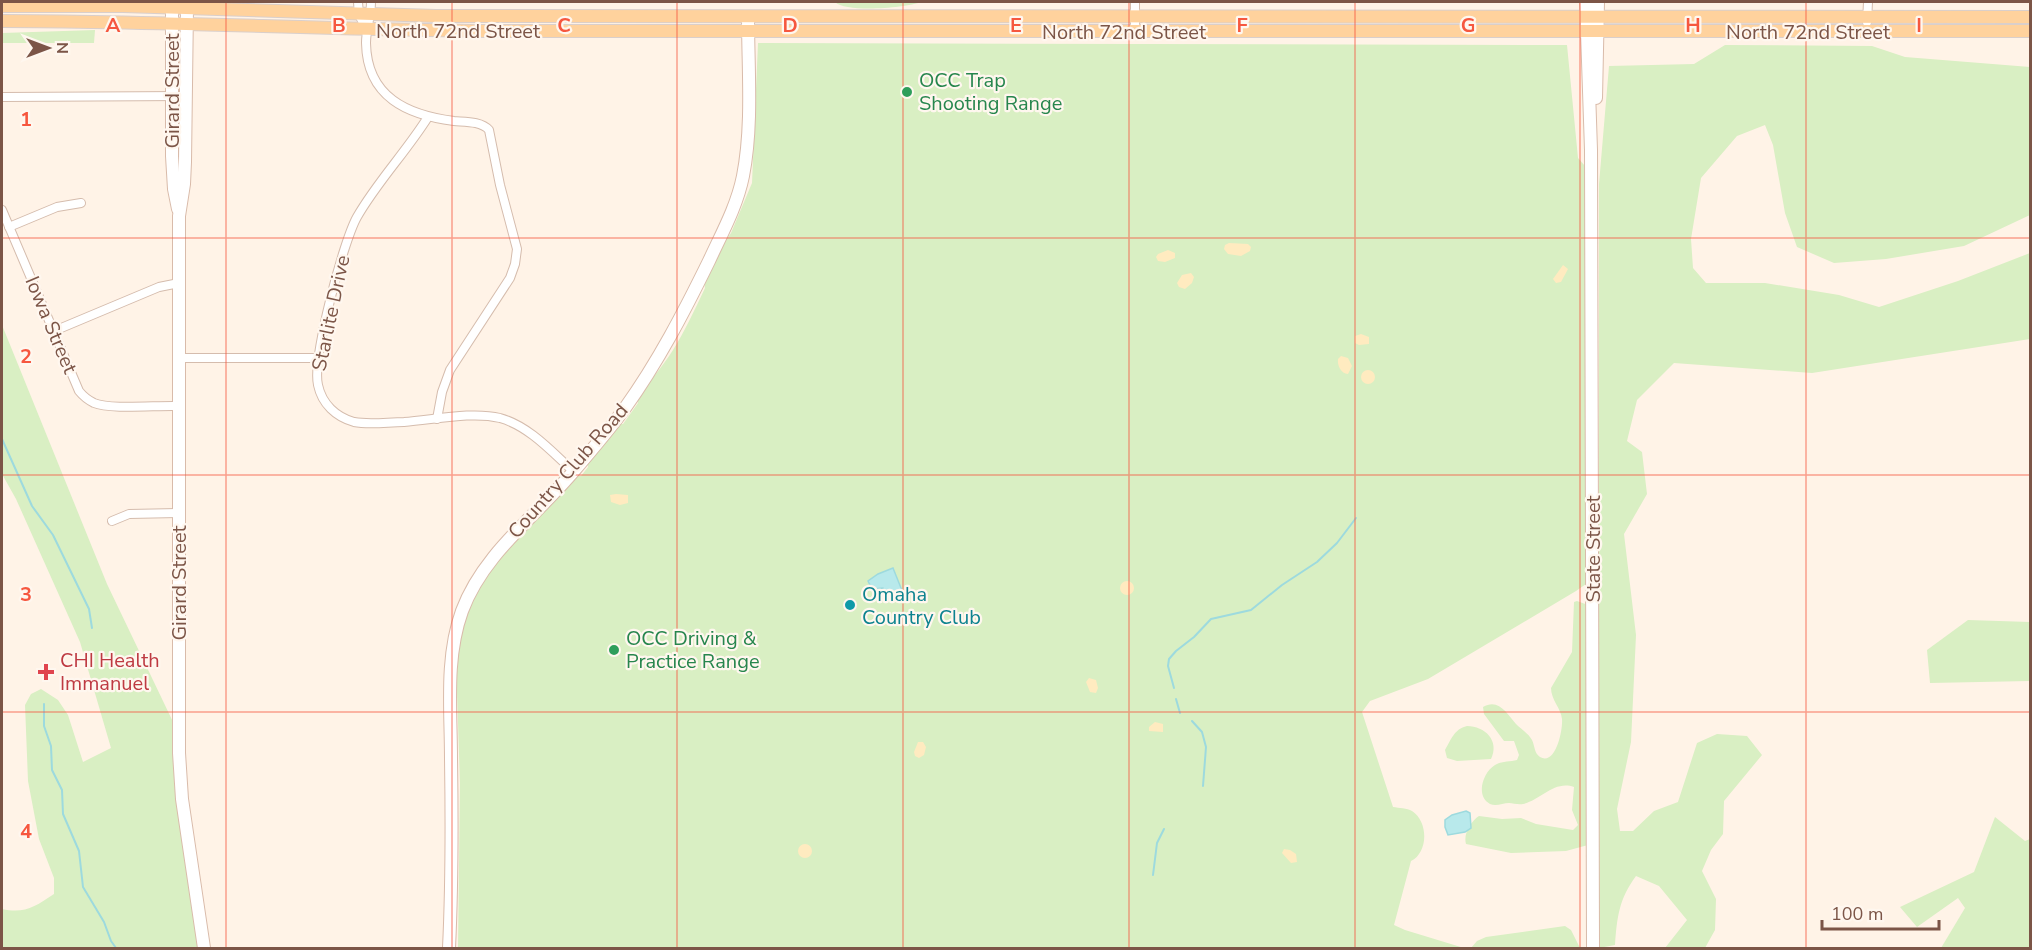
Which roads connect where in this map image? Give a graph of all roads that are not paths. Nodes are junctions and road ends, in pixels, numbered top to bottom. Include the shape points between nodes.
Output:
1 (358, 2) edge
2 (371, 2) edge
3 (1135, 2) edge
4 (1586, 2) edge
5 (1598, 2) edge
6 (1868, 2) edge
7 (172, 5) edge
8 (187, 5) edge
9 (2, 6) edge
10 (748, 12) junction
11 (365, 15) junction
12 (1592, 17) junction
13 (1867, 17) junction
14 (2031, 17) edge
15 (1135, 18) junction
16 (2, 21) edge
17 (172, 23) junction
18 (186, 23) junction
19 (367, 30) junction
20 (748, 31) junction
21 (2031, 31) edge
22 (1136, 32) junction
23 (1867, 32) junction
24 (1592, 33) junction
25 (172, 96) junction
26 (185, 96) junction
27 (2, 97) edge
28 (428, 117) junction
29 (81, 203) dead end
30 (2, 210) edge
31 (179, 216) junction
32 (9, 227) junction
33 (179, 283) junction
34 (54, 331) junction
35 (179, 358) junction
36 (319, 358) junction
37 (179, 406) junction
38 (436, 419) junction
39 (573, 471) junction
40 (178, 513) junction
41 (112, 520) dead end
42 (204, 948) edge
43 (449, 948) edge
44 (1593, 948) edge

1 - 11 street
2 - 11 street
3 - 15 street
4 - 12 street, State Street
5 - 12 street, State Street
6 - 13 street
7 - 8 main road, North 72nd Street
7 - 9 main road, North 72nd Street
7 - 17 street, Girard Street
8 - 11 main road, North 72nd Street
8 - 18 street, Girard Street
10 - 11 main road, North 72nd Street
10 - 15 main road, North 72nd Street
10 - 20 street, Country Club Road
11 - 19 street
12 - 13 main road, North 72nd Street
12 - 15 main road, North 72nd Street
12 - 24 street, State Street
13 - 14 main road, North 72nd Street
13 - 23 street
15 - 22 street
16 - 17 main road, North 72nd Street
17 - 18 main road, North 72nd Street
17 - 25 street, Girard Street
18 - 19 main road, North 72nd Street
18 - 26 street, Girard Street
19 - 20 main road, North 72nd Street
19 - 28 street via 368,61 380,87 397,103
20 - 22 main road, North 72nd Street
20 - 39 street, Country Club Road via 747,140 734,207 653,365 624,409
21 - 23 main road, North 72nd Street
22 - 24 main road, North 72nd Street
23 - 24 main road, North 72nd Street
24 - 44 street, State Street
25 - 26 street
25 - 27 street
25 - 31 street, Girard Street via 173,181
26 - 31 street, Girard Street via 184,183
28 - 36 street, Starlite Drive via 351,228
28 - 38 street via 483,124 489,130 516,259 505,286 450,370
29 - 32 street via 57,207
30 - 32 street, Iowa Street
31 - 33 street, Girard Street
32 - 34 street, Iowa Street
33 - 34 street via 159,287
33 - 35 street, Girard Street
34 - 37 street, Iowa Street via 79,391 96,404
35 - 36 street
35 - 37 street, Girard Street
36 - 38 street, Starlite Drive via 317,384 322,398 341,417 364,423
37 - 40 street, Girard Street
38 - 39 street, Starlite Drive via 478,416 507,421 524,429
39 - 43 street, Country Club Road via 487,566 467,598 457,628 450,681
40 - 41 street via 136,513
40 - 42 street, Girard Street via 181,781

